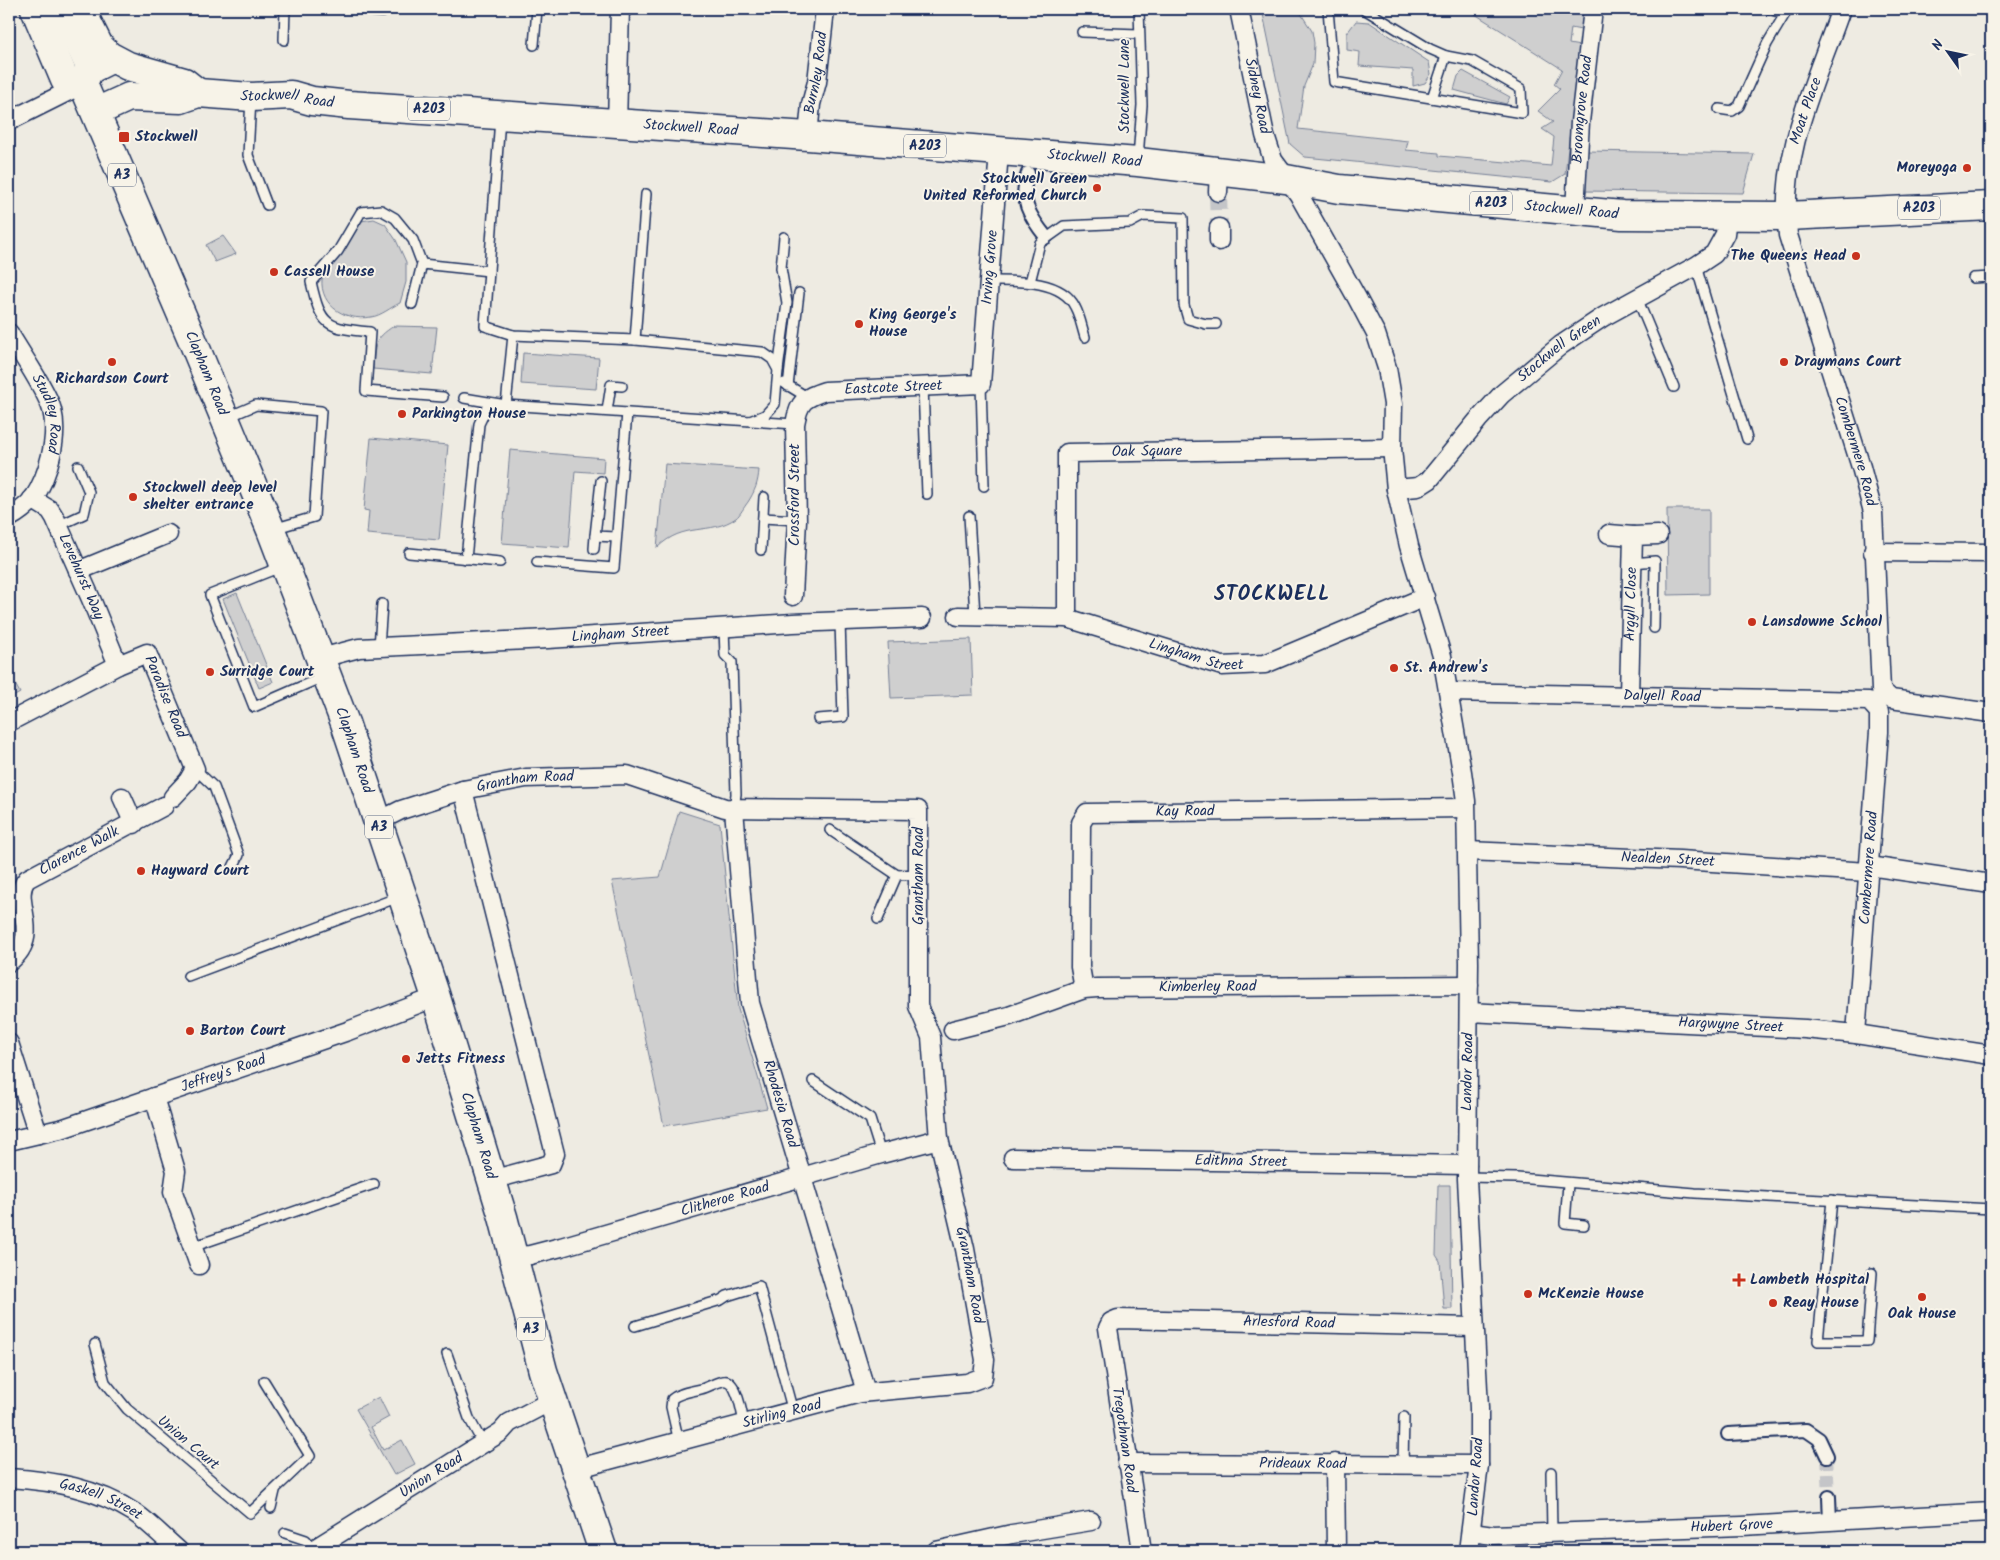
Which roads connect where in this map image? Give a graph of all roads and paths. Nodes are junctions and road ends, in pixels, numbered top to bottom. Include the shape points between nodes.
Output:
1 (34, 9) edge
2 (66, 9) edge
3 (81, 9) edge
4 (285, 9) edge
5 (389, 9) edge
6 (537, 9) edge
7 (620, 9) edge
8 (825, 9) edge
9 (1140, 9) edge
10 (1239, 9) edge
11 (1328, 9) edge
12 (1364, 9) edge
13 (1593, 9) edge
14 (1769, 9) edge
15 (1841, 9) edge
16 (371, 11) dead end
17 (1786, 11) edge
18 (1082, 32) dead end
19 (1138, 34) junction
20 (284, 40) dead end
21 (534, 45) dead end
22 (1446, 56) junction
23 (123, 64) junction
24 (83, 84) junction
25 (198, 94) junction
26 (251, 96) junction
27 (1432, 98) junction
28 (1719, 109) dead end
29 (96, 112) junction
30 (500, 115) junction
31 (10, 118) edge
32 (617, 124) junction
33 (808, 136) junction
34 (999, 152) junction
35 (1138, 162) junction
36 (1028, 173) dead end
37 (1286, 179) junction
38 (646, 194) dead end
39 (267, 205) dead end
40 (1991, 206) edge
41 (1575, 210) junction
42 (1727, 216) junction
43 (1787, 216) junction
44 (784, 237) dead end
45 (1046, 237) junction
46 (422, 264) junction
47 (1696, 266) junction
48 (489, 272) junction
49 (1973, 278) dead end
50 (1991, 278) edge
51 (989, 281) junction
52 (1030, 282) junction
53 (799, 293) dead end
54 (1637, 298) junction
55 (412, 304) dead end
56 (1216, 324) dead end
57 (513, 335) junction
58 (1085, 337) dead end
59 (635, 340) junction
60 (11, 344) edge
61 (777, 374) junction
62 (981, 384) junction
63 (622, 386) dead end
64 (788, 386) junction
65 (923, 386) junction
66 (1674, 387) dead end
67 (443, 397) dead end
68 (807, 397) junction
69 (464, 398) dead end
70 (490, 403) junction
71 (506, 405) junction
72 (607, 411) junction
73 (627, 413) junction
74 (224, 418) junction
75 (750, 421) junction
76 (795, 424) junction
77 (1748, 439) dead end
78 (1392, 448) junction
79 (78, 466) dead end
80 (601, 481) dead end
81 (984, 486) dead end
82 (1396, 489) junction
83 (927, 494) dead end
84 (764, 497) dead end
85 (32, 499) junction
86 (969, 516) dead end
87 (9, 518) edge
88 (763, 518) junction
89 (797, 520) junction
90 (58, 526) junction
91 (271, 530) junction
92 (168, 534) dead end
93 (1609, 534) dead end
94 (1658, 535) dead end
95 (595, 536) junction
96 (1633, 536) junction
97 (616, 537) junction
98 (594, 549) dead end
99 (761, 550) dead end
100 (1873, 552) junction
101 (409, 553) dead end
102 (1991, 553) edge
103 (466, 559) junction
104 (500, 562) dead end
105 (537, 562) dead end
106 (1633, 562) junction
107 (284, 565) junction
108 (78, 571) junction
109 (1425, 597) junction
110 (382, 604) dead end
111 (966, 615) joint
112 (922, 618) dead end
113 (1067, 618) junction
114 (840, 622) junction
115 (793, 623) junction
116 (724, 628) junction
117 (1654, 628) dead end
118 (379, 647) junction
119 (118, 665) junction
120 (324, 666) junction
121 (1450, 692) junction
122 (1630, 696) junction
123 (1878, 699) junction
124 (1991, 713) edge
125 (818, 719) dead end
126 (9, 722) edge
127 (195, 769) junction
128 (464, 790) junction
129 (122, 797) dead end
130 (1464, 808) junction
131 (734, 809) junction
132 (377, 822) junction
133 (134, 824) junction
134 (830, 830) dead end
135 (1467, 851) junction
136 (233, 867) dead end
137 (1868, 869) junction
138 (918, 874) junction
139 (897, 875) junction
140 (1991, 884) edge
141 (402, 896) junction
142 (878, 919) dead end
143 (9, 962) edge
144 (188, 976) dead end
145 (1469, 985) junction
146 (1084, 989) junction
147 (436, 998) junction
148 (1469, 1012) junction
149 (953, 1030) dead end
150 (1856, 1034) junction
151 (9, 1043) edge
152 (1991, 1055) edge
153 (813, 1081) dead end
154 (154, 1098) junction
155 (38, 1134) junction
156 (939, 1139) junction
157 (9, 1141) edge
158 (881, 1154) junction
159 (1013, 1158) dead end
160 (1467, 1171) junction
161 (802, 1177) junction
162 (491, 1180) junction
163 (374, 1184) dead end
164 (1568, 1184) junction
165 (1832, 1200) junction
166 (1991, 1209) edge
167 (1584, 1225) dead end
168 (192, 1247) junction
169 (512, 1257) junction
170 (198, 1265) dead end
171 (1872, 1273) dead end
172 (636, 1326) dead end
173 (1474, 1327) junction
174 (1108, 1328) joint
175 (95, 1344) dead end
176 (447, 1354) dead end
177 (985, 1368) joint
178 (264, 1380) dead end
179 (866, 1392) junction
180 (552, 1400) junction
181 (793, 1412) junction
182 (1404, 1417) dead end
183 (744, 1423) junction
184 (1728, 1434) dead end
185 (482, 1442) junction
186 (679, 1442) junction
187 (1827, 1456) tunnel mouth
188 (1127, 1463) junction
189 (1335, 1463) junction
190 (1403, 1464) junction
191 (1479, 1466) junction
192 (575, 1469) junction
193 (1551, 1472) dead end
194 (9, 1478) edge
195 (275, 1491) junction
196 (1829, 1497) tunnel mouth
197 (271, 1508) dead end
198 (1991, 1512) edge
199 (1091, 1521) dead end
200 (1830, 1521) junction
201 (1472, 1532) junction
202 (1552, 1532) junction
203 (285, 1533) dead end
204 (1013, 1543) edge
205 (312, 1550) edge
206 (598, 1550) edge
207 (179, 1551) edge
208 (936, 1551) edge
209 (1142, 1551) edge
210 (1336, 1551) edge
211 (1468, 1551) edge

1 - 24 highway via 65,80
2 - 24 highway via 90,67
3 - 23 highway via 99,46
4 - 20 lane
5 - 16 lane
6 - 21 lane
7 - 32 street
8 - 33 street, Burnley Road
9 - 19 lane, Stockwell Lane
10 - 37 street, Sidney Road via 1265,136 1272,160
11 - 27 lane via 1334,82
12 - 22 lane
13 - 41 street, Broomgrove Road via 1580,122
14 - 17 lane
15 - 43 street, Moat Place via 1795,137 1788,168
17 - 28 lane via 1739,106 1732,111
18 - 19 lane
19 - 35 lane, Stockwell Lane via 1142,105
22 - 27 lane
22 - 27 lane via 1472,61 1521,89 1522,113
23 - 24 lane
23 - 25 highway via 184,82
24 - 29 highway, Clapham Road / A3
24 - 31 street
25 - 26 highway, Stockwell Road / A203
25 - 29 highway, Stockwell Road / A203 via 181,99 129,97
26 - 30 highway, Stockwell Road / A203 via 274,110 296,112 312,101
26 - 39 lane via 248,155
29 - 74 highway, Clapham Road / A3
30 - 32 highway, Stockwell Road / A203
30 - 48 lane
32 - 33 highway, Stockwell Road / A203
33 - 34 highway, Stockwell Road / A203
34 - 35 highway, Stockwell Road / A203
34 - 51 street, Irving Grove
35 - 37 highway, Stockwell Road / A203 via 1219,182
36 - 45 street via 1023,185 1025,205
37 - 41 highway, Stockwell Road / A203 via 1383,194
37 - 78 street via 1299,195 1376,334 1387,368 1392,404
38 - 59 lane
40 - 43 highway, Stockwell Road / A203
41 - 42 highway, Stockwell Road / A203 via 1650,216
42 - 43 highway, Stockwell Road / A203
42 - 47 street, Stockwell Green via 1720,246
43 - 100 street, Combermere Road via 1788,235 1873,512
44 - 61 lane via 781,268 787,303
45 - 52 lane via 1040,243
45 - 56 lane via 1064,226 1130,223 1143,216 1183,218 1184,305 1188,319
46 - 48 lane
46 - 55 lane
46 - 67 lane via 413,240 395,218 381,210 361,212 338,251 311,282 317,310 328,323 343,330 370,332 366,391
47 - 54 street, Stockwell Green
47 - 77 lane
48 - 57 lane via 485,326
49 - 50 lane
51 - 52 lane
51 - 62 street, Irving Grove
52 - 58 lane via 1050,286 1075,305
53 - 64 lane
54 - 66 lane
54 - 82 street, Stockwell Green via 1569,339 1525,373 1478,420 1429,480 1418,487
57 - 59 lane
57 - 71 lane
59 - 61 lane via 762,352 772,359
60 - 85 street, Studley Road via 52,410 54,433 50,457 43,480
61 - 64 lane
61 - 75 lane via 774,404 765,415
62 - 65 street, Eastcote Street
62 - 81 lane
63 - 72 lane via 611,385
64 - 68 lane
65 - 68 street, Eastcote Street via 824,390
65 - 83 lane
68 - 76 street, Crossford Street via 798,409
69 - 70 lane
70 - 71 lane
70 - 103 lane via 479,424
71 - 72 lane
72 - 73 lane
73 - 75 lane
73 - 97 lane
74 - 91 highway, Clapham Road / A3
74 - 91 lane via 256,405 321,411 314,517
75 - 76 lane
76 - 89 street, Crossford Street
78 - 82 street
78 - 113 street, Oak Square via 1067,453
79 - 90 lane via 89,492 84,514
80 - 95 lane
82 - 109 street
84 - 88 lane
85 - 87 street, Studley Road
85 - 90 street, Levehurst Way via 50,510
86 - 111 lane
88 - 89 lane
88 - 99 lane
89 - 115 street, Crossford Street
90 - 108 street, Levehurst Way
91 - 107 highway, Clapham Road / A3
92 - 108 street
93 - 96 street
94 - 96 street
95 - 97 lane
95 - 98 lane
96 - 106 street, Argyll Close
97 - 105 lane via 614,568
100 - 102 street
100 - 123 street, Combermere Road
101 - 103 lane
103 - 104 lane
106 - 117 lane via 1655,562
106 - 122 street, Argyll Close
107 - 120 highway, Clapham Road / A3
107 - 120 lane via 210,595 254,707
108 - 119 street, Levehurst Way
109 - 113 street, Lingham Street via 1265,664 1222,666
109 - 121 street, Landor Road
110 - 118 lane
111 - 113 street, Lingham Street
112 - 114 street, Lingham Street
114 - 115 street, Lingham Street
114 - 125 lane via 843,716
115 - 116 street, Lingham Street
116 - 118 street, Lingham Street
116 - 131 lane via 724,655 732,662
118 - 120 street, Lingham Street via 346,650
119 - 126 street, Paradise Road
119 - 127 street, Paradise Road via 147,653
120 - 132 highway, Clapham Road / A3
121 - 122 street, Dalyell Road
121 - 130 street, Landor Road via 1465,793
122 - 123 street, Dalyell Road
123 - 124 street, Dalyell Road
123 - 137 street, Combermere Road via 1879,732
127 - 133 street, Clarence Walk via 169,801
127 - 136 lane via 214,787 239,855
128 - 131 street, Grantham Road via 526,778 627,775
128 - 132 street, Grantham Road via 401,810
128 - 162 street via 555,1154 551,1164
129 - 133 street, Clarence Walk
130 - 135 street, Landor Road
130 - 146 street, Kay Road via 1087,812 1081,823 1080,967
131 - 138 street, Grantham Road via 918,810
131 - 161 street, Rhodesia Road via 750,1002
132 - 141 highway, Clapham Road / A3
133 - 143 street, Clarence Walk via 27,879 21,890 27,930 21,949
134 - 139 lane
135 - 137 street, Nealden Street
135 - 145 street, Landor Road
137 - 140 street, Nealden Street
137 - 150 street, Combermere Road
138 - 139 lane
138 - 156 street, Grantham Road via 918,1006 931,1038
139 - 142 lane
141 - 144 lane
141 - 147 highway, Clapham Road / A3
145 - 146 street, Kimberley Road via 1120,986
145 - 148 street, Landor Road
146 - 149 street, Kimberley Road via 1009,1016
147 - 154 street, Jeffrey's Road
147 - 162 highway, Clapham Road / A3
148 - 150 street, Hargwyne Street via 1770,1026
148 - 160 street, Landor Road
150 - 152 street, Hargwyne Street
151 - 155 street
153 - 158 lane via 870,1119
154 - 155 street, Jeffrey's Road
154 - 168 street via 176,1171 173,1192
155 - 157 street, Jeffrey's Road
156 - 158 street, Clitheroe Road
156 - 177 street, Grantham Road via 965,1249
158 - 161 street, Clitheroe Road
159 - 160 street, Edithna Street
160 - 164 lane
160 - 173 street, Landor Road
161 - 169 street, Clitheroe Road via 561,1247
161 - 179 street, Rhodesia Road
162 - 169 highway, Clapham Road / A3
163 - 168 lane
164 - 165 lane
164 - 167 lane via 1565,1223
165 - 166 lane
165 - 171 lane via 1818,1341 1867,1341
168 - 170 street
169 - 180 highway, Clapham Road / A3
172 - 181 lane via 759,1286
173 - 174 street, Arlesford Road via 1118,1319
173 - 191 street, Landor Road
174 - 188 street, Tregothnan Road
175 - 195 lane, Union Court via 105,1382 127,1409 250,1513
176 - 185 lane via 469,1418
177 - 179 street, Stirling Road via 983,1377 966,1384
178 - 195 lane via 310,1456
179 - 181 street, Stirling Road
180 - 185 street, Union Road
180 - 192 highway, Clapham Road / A3
181 - 183 street, Stirling Road
182 - 190 lane
183 - 186 street, Stirling Road
183 - 186 lane via 735,1390 730,1383 722,1381 672,1399 670,1407
184 - 187 street via 1806,1430 1819,1439
185 - 205 street, Union Road
186 - 192 street, Stirling Road
188 - 189 street, Prideaux Road
188 - 209 street, Tregothnan Road
189 - 190 street, Prideaux Road
189 - 210 street
190 - 191 street, Prideaux Road
191 - 201 street, Landor Road
192 - 206 highway, Clapham Road / A3
193 - 202 lane
194 - 207 street, Gaskell Street via 77,1486 111,1500 135,1514
195 - 197 lane
196 - 200 street
198 - 200 street, Hubert Grove
199 - 204 street
200 - 202 street, Hubert Grove
201 - 202 street, Hubert Grove via 1493,1535
201 - 211 street, Landor Road
203 - 205 lane via 306,1540
204 - 208 street

